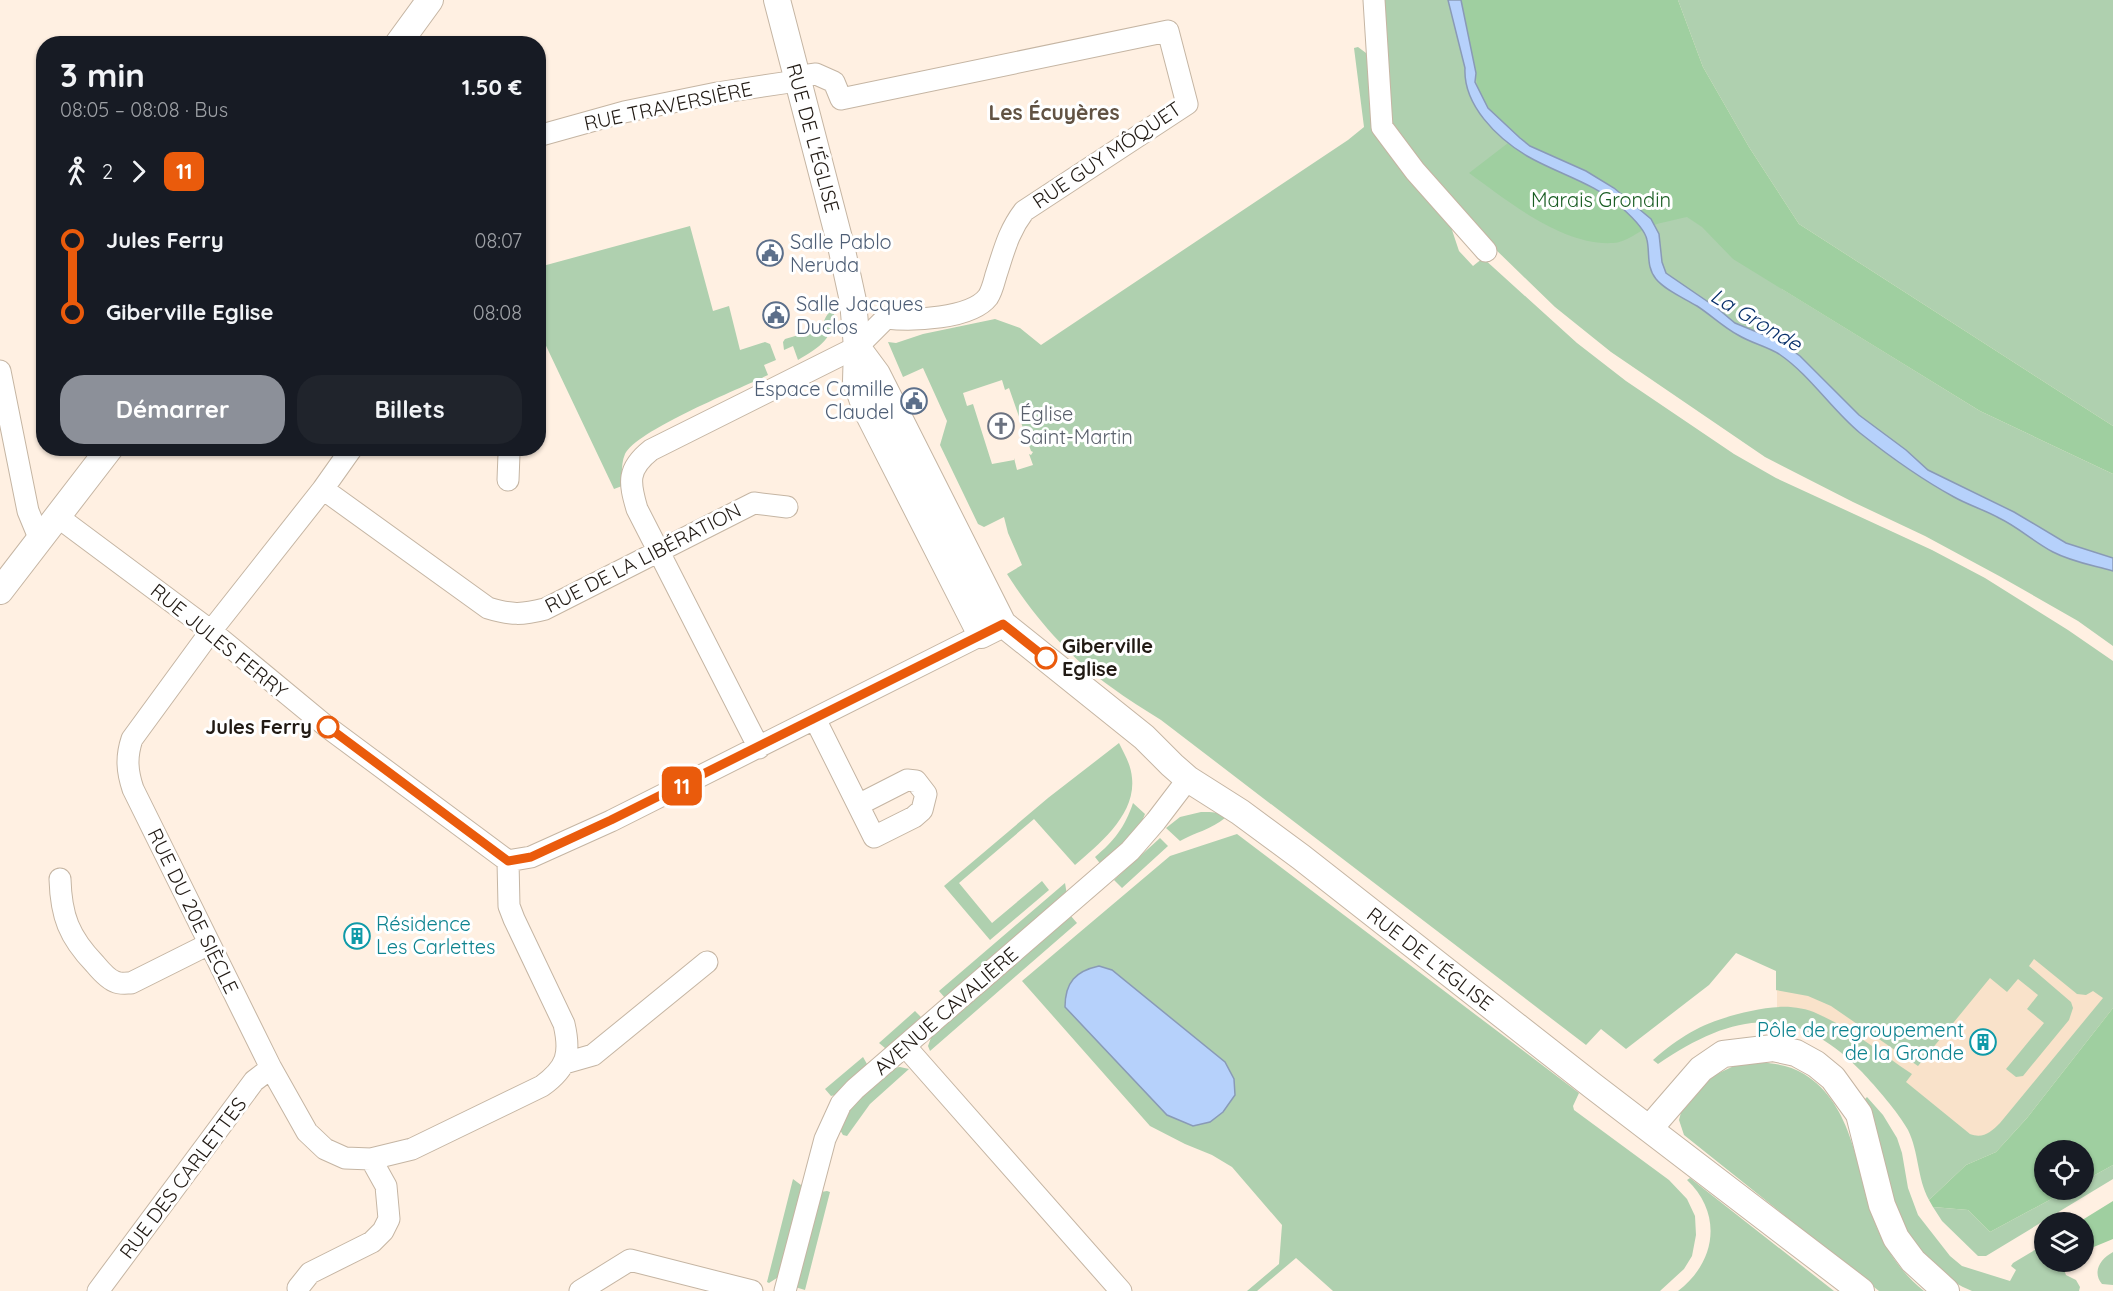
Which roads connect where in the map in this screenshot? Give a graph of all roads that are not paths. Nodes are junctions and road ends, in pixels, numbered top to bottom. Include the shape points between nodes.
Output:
1 (430, 0) edge
2 (777, 0) edge
3 (1374, 0) edge
4 (404, 36) edge
5 (798, 79) junction
6 (546, 134) edge
7 (1486, 251) dead end
8 (857, 347) junction
9 (0, 371) edge
10 (104, 456) edge
11 (346, 456) edge
12 (509, 456) edge
13 (508, 480) dead end
14 (323, 489) junction
15 (787, 507) dead end
16 (58, 517) junction
17 (40, 540) junction
18 (659, 551) junction
19 (0, 591) edge
20 (992, 630) junction
21 (211, 631) junction
22 (815, 719) junction
23 (759, 748) junction
24 (1188, 779) junction
25 (858, 805) dead end
26 (508, 861) junction
27 (60, 879) dead end
28 (209, 944) junction
29 (707, 962) dead end
30 (905, 1046) junction
31 (565, 1063) junction
32 (271, 1068) junction
33 (1650, 1129) junction
34 (370, 1159) junction
35 (720, 1287) edge
36 (298, 1288) dead end
37 (98, 1291) edge
38 (580, 1291) edge
39 (752, 1291) edge
40 (785, 1291) edge
41 (1121, 1291) edge
42 (1861, 1291) edge
43 (1946, 1291) edge

1 - 4 street
2 - 5 street, RUE DE L'ÉGLISE
3 - 7 street via 1383,127 1415,171
5 - 6 street, RUE TRAVERSIÈRE via 624,112
5 - 8 street, RUE DE L'ÉGLISE via 853,301
5 - 8 street, RUE GUY MÔQUET via 816,74 834,82 841,99 1168,31 1187,104 1024,211 1012,226 989,296 979,305 963,312 906,320 886,318
8 - 18 street via 640,459 630,486
8 - 20 street, RUE DE L'ÉGLISE via 877,374
9 - 17 street via 28,511
10 - 16 street
11 - 14 street
12 - 13 street
14 - 18 street, RUE DE LA LIBÉRATION via 488,608 510,614 545,609
14 - 21 street
15 - 18 street, RUE DE LA LIBÉRATION via 754,503
16 - 17 street
16 - 21 street, RUE JULES FERRY
17 - 19 street
18 - 23 street
20 - 22 street
20 - 24 street, RUE DE L'ÉGLISE via 1144,737
21 - 26 street, RUE JULES FERRY via 317,719
21 - 28 street, RUE DU 20E SIÈCLE via 132,739 127,752 133,789
22 - 23 street
22 - 25 street
23 - 26 street via 531,857
24 - 30 street, AVENUE CAVALIÈRE via 1130,851
24 - 33 street, RUE DE L'ÉGLISE via 1292,851
26 - 31 street via 509,906 564,1024 568,1038
27 - 28 street via 66,921 79,947 116,982 131,983
28 - 32 street, RUE DU 20E SIÈCLE
29 - 31 street via 593,1055
30 - 40 street, AVENUE CAVALIÈRE via 841,1104 825,1140
30 - 41 street
31 - 34 street, RUE DU 20E SIÈCLE via 542,1086 412,1149
32 - 34 street, RUE DU 20E SIÈCLE via 307,1132 325,1149 345,1158
32 - 37 street, RUE DES CARLETTES via 254,1081
33 - 42 street, RUE DE L'ÉGLISE
33 - 43 street via 1701,1069 1723,1054 1773,1048 1796,1053 1833,1078 1859,1114 1882,1205 1896,1238 1913,1261
34 - 36 street via 386,1186 389,1219 383,1231 372,1242 310,1273
35 - 38 street via 630,1260
35 - 39 street

